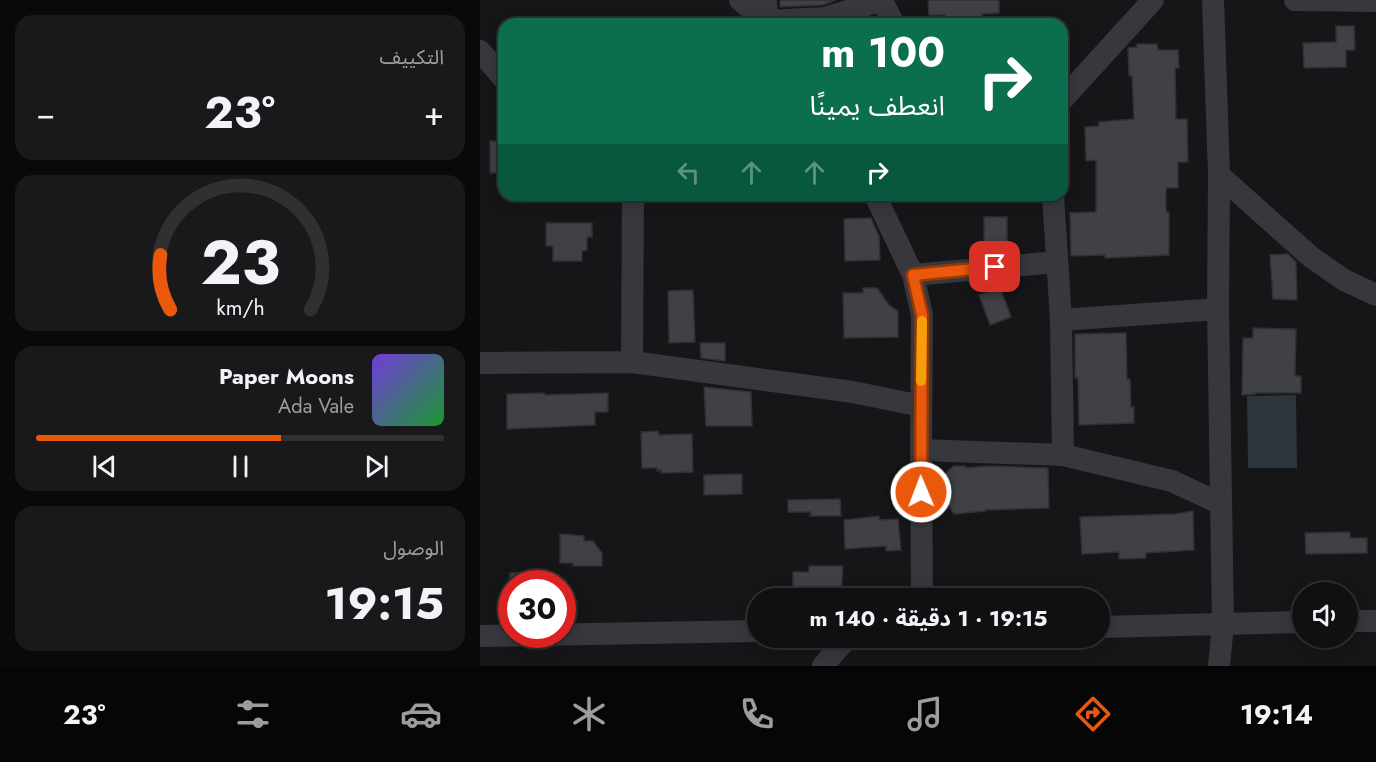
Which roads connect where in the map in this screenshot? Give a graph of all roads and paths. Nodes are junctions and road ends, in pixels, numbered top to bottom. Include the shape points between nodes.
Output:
1 (740, 0) edge
2 (883, 0) edge
3 (1154, 0) edge
4 (1213, 0) edge
5 (1295, 0) edge
6 (1376, 1) edge
7 (767, 15) edge
8 (891, 18) edge
9 (480, 51) edge
10 (498, 72) edge
11 (1068, 93) edge
12 (1219, 175) junction
13 (633, 201) edge
14 (878, 201) edge
15 (1053, 201) edge
16 (1057, 262) junction
17 (913, 275) junction
18 (1376, 295) edge
19 (1218, 309) junction
20 (1060, 320) junction
21 (480, 363) edge
22 (632, 363) junction
23 (921, 406) junction
24 (921, 450) junction
25 (1063, 455) junction
26 (1221, 504) junction
27 (922, 588) edge
28 (1358, 621) edge
29 (1376, 621) edge
30 (1292, 622) edge
31 (1223, 624) junction
32 (1110, 627) edge
33 (747, 631) edge
34 (480, 636) edge
35 (838, 648) edge
36 (823, 666) edge
37 (1219, 666) edge

1 - 7 street
2 - 7 street via 825,18
2 - 8 street
3 - 11 street
4 - 12 street
5 - 6 street
9 - 10 street
12 - 18 street via 1311,257 1344,280
12 - 19 street
13 - 22 street
14 - 17 street
15 - 16 street
16 - 17 street
16 - 20 street
17 - 23 street via 922,315
19 - 20 street
19 - 26 street
20 - 25 street
21 - 22 street
22 - 23 street via 853,392
23 - 24 street
24 - 25 street
24 - 27 street
25 - 26 street via 1172,481
26 - 31 street
28 - 29 street
30 - 31 street
31 - 32 street
31 - 37 street
33 - 34 street
35 - 36 street

